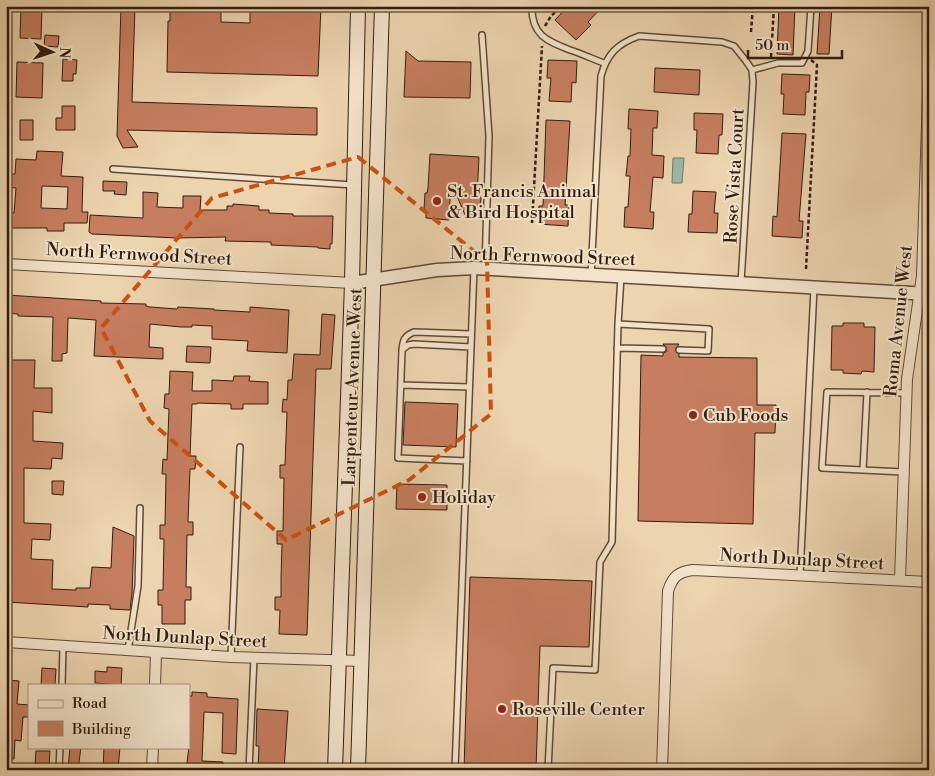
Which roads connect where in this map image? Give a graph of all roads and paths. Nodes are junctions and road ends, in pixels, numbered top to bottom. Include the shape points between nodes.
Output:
1 (358, 6) edge
2 (382, 6) edge
3 (532, 6) edge
4 (562, 6) edge
5 (753, 6) edge
6 (774, 6) edge
7 (811, 6) edge
8 (751, 32) dead end
9 (482, 35) dead end
10 (542, 37) junction
11 (806, 56) junction
12 (771, 58) dead end
13 (604, 63) junction
14 (929, 65) edge
15 (752, 70) junction
16 (113, 169) dead end
17 (354, 185) junction
18 (532, 223) dead end
19 (6, 264) edge
20 (480, 268) junction
21 (806, 269) dead end
22 (591, 275) junction
23 (621, 276) junction
24 (374, 280) junction
25 (352, 283) junction
26 (741, 283) junction
27 (814, 288) junction
28 (924, 294) edge
29 (618, 324) junction
30 (471, 334) junction
31 (471, 347) junction
32 (617, 348) junction
33 (663, 349) dead end
34 (402, 350) junction
35 (679, 350) dead end
36 (401, 385) junction
37 (470, 387) junction
38 (867, 392) junction
39 (906, 393) junction
40 (240, 447) dead end
41 (467, 461) junction
42 (863, 470) junction
43 (903, 472) junction
44 (140, 508) dead end
45 (800, 575) junction
46 (900, 580) junction
47 (929, 582) edge
48 (6, 642) edge
49 (63, 647) junction
50 (128, 651) junction
51 (156, 652) junction
52 (231, 657) junction
53 (254, 658) junction
54 (339, 661) junction
55 (362, 661) junction
56 (62, 684) edge
57 (155, 684) edge
58 (60, 748) edge
59 (153, 748) edge
60 (59, 770) edge
61 (152, 770) edge
62 (249, 770) edge
63 (335, 770) edge
64 (358, 770) edge
65 (455, 770) edge
66 (548, 770) edge
67 (662, 770) edge

1 - 17 main road, Larpenteur Avenue West
2 - 24 main road, Larpenteur Avenue West
3 - 10 lane via 534,25
4 - 10 path via 543,28
5 - 8 path
6 - 12 path
7 - 11 lane
9 - 20 lane via 489,136
10 - 13 lane
10 - 18 path
11 - 15 lane via 802,63 778,63
11 - 21 path via 817,65
13 - 15 lane via 613,51 639,36 722,42 734,46
13 - 22 lane
14 - 28 street, Roma Avenue West
15 - 26 lane, Rose Vista Court
16 - 17 lane
17 - 25 main road, Larpenteur Avenue West
19 - 25 street, North Fernwood Street
20 - 22 street, North Fernwood Street
20 - 24 street, North Fernwood Street via 437,270
20 - 30 lane
22 - 23 street, North Fernwood Street
23 - 26 street, North Fernwood Street
23 - 29 lane
24 - 25 street, North Fernwood Street
24 - 55 main road, Larpenteur Avenue West
25 - 54 main road, Larpenteur Avenue West
26 - 27 street, North Fernwood Street
27 - 28 street, North Fernwood Street
27 - 45 lane
28 - 39 street, Roma Avenue West via 914,318
29 - 32 lane
29 - 35 lane via 709,330 708,351
30 - 31 lane
30 - 34 lane via 414,332 403,340
31 - 34 lane via 414,344
31 - 37 lane
32 - 33 lane
32 - 66 lane via 612,542 600,562 594,670 553,668
34 - 36 lane
36 - 37 lane
36 - 41 lane via 398,458
37 - 41 lane
38 - 39 lane
38 - 42 lane
38 - 42 lane via 827,392 822,468
39 - 43 street, Roma Avenue West
40 - 52 lane
41 - 65 lane
42 - 43 lane
43 - 46 street, Roma Avenue West
44 - 50 lane via 138,586
45 - 46 street, North Dunlap Street
45 - 67 street, North Dunlap Street via 693,570 674,576 668,591
46 - 47 street, North Dunlap Street
48 - 49 street, North Dunlap Street
49 - 50 street, North Dunlap Street
49 - 56 lane
50 - 51 street, North Dunlap Street
51 - 52 street, North Dunlap Street
51 - 57 street
52 - 53 street, North Dunlap Street
53 - 54 street, North Dunlap Street
53 - 62 lane
54 - 55 street, North Dunlap Street
54 - 63 main road, Larpenteur Avenue West
55 - 64 main road, Larpenteur Avenue West
58 - 60 lane
59 - 61 street

